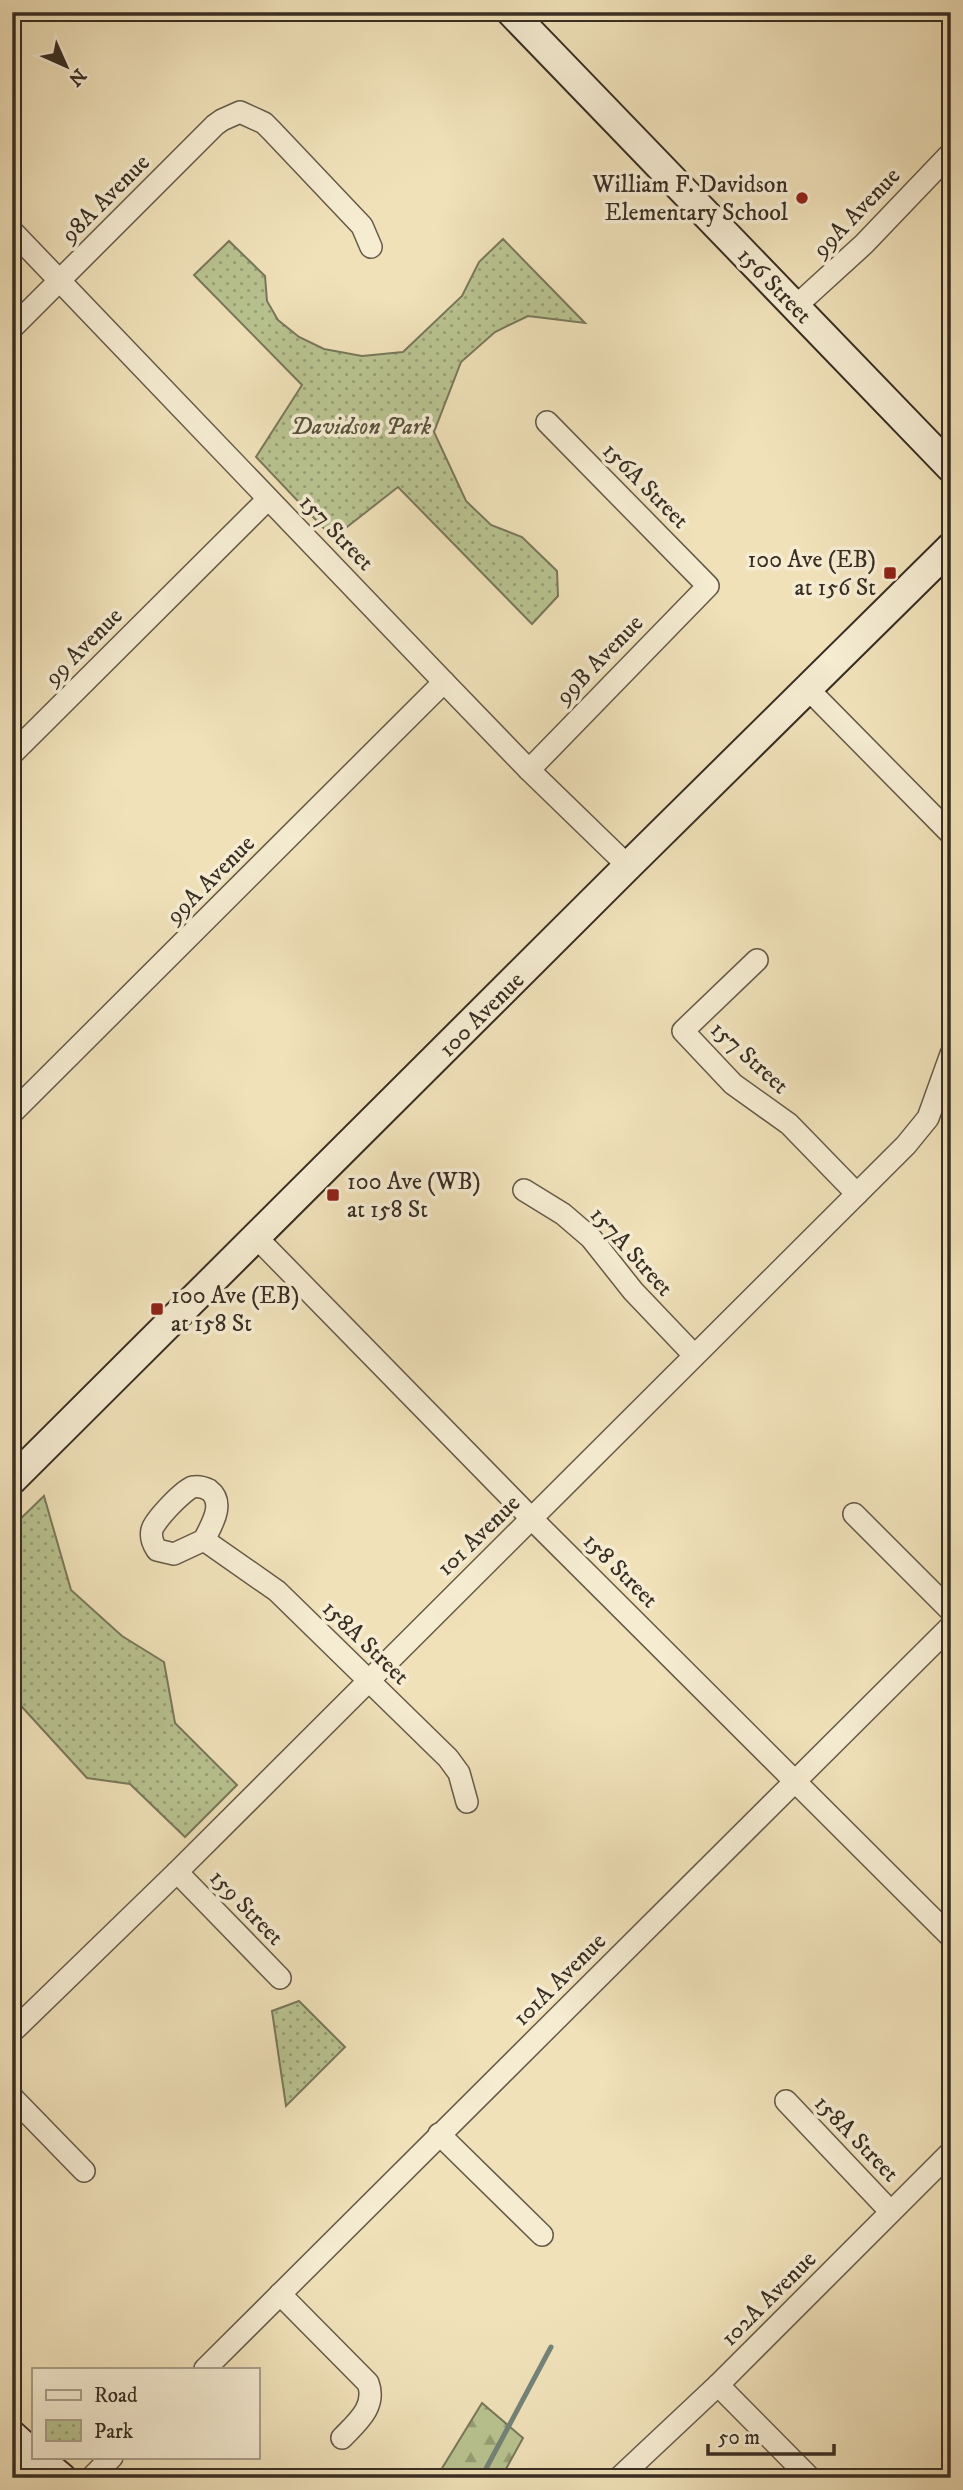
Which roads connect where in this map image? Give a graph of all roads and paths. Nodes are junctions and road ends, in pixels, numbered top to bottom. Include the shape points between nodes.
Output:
1 (511, 12) edge
2 (951, 153) edge
3 (12, 231) edge
4 (371, 247) dead end
5 (60, 282) junction
6 (796, 306) junction
7 (12, 328) edge
8 (547, 422) dead end
9 (951, 468) edge
10 (268, 499) junction
11 (951, 547) edge
12 (708, 586) joint
13 (444, 682) junction
14 (808, 689) junction
15 (12, 754) edge
16 (529, 770) junction
17 (951, 834) edge
18 (628, 866) junction
19 (757, 960) dead end
20 (951, 1054) edge
21 (12, 1112) edge
22 (524, 1190) dead end
23 (857, 1194) junction
24 (257, 1238) junction
25 (694, 1355) junction
26 (12, 1480) edge
27 (854, 1514) dead end
28 (532, 1519) junction
29 (204, 1540) dead end
30 (951, 1611) edge
31 (951, 1626) edge
32 (369, 1682) junction
33 (796, 1781) junction
34 (467, 1802) dead end
35 (177, 1872) junction
36 (951, 1937) edge
37 (280, 1978) dead end
38 (12, 2032) edge
39 (12, 2097) edge
40 (786, 2101) dead end
41 (439, 2134) junction
42 (951, 2152) edge
43 (84, 2171) dead end
44 (890, 2211) junction
45 (542, 2235) dead end
46 (280, 2294) junction
47 (206, 2368) edge
48 (718, 2385) junction
49 (12, 2435) edge
50 (342, 2438) dead end
51 (32, 2452) edge
52 (39, 2458) edge
53 (111, 2458) edge
54 (12, 2470) edge
55 (22, 2478) edge
56 (62, 2478) edge
57 (91, 2478) edge
58 (619, 2478) edge
59 (810, 2478) edge

1 - 6 main road, 156 Street
2 - 6 street, 99A Avenue
3 - 5 street, 157 Street
4 - 5 street, 98A Avenue via 362,226 272,131 240,112 215,125
5 - 7 street, 98A Avenue
5 - 10 street, 157 Street
6 - 9 main road, 156 Street
8 - 12 street, 156A Street
10 - 13 street, 157 Street
10 - 15 street, 99 Avenue via 157,601
11 - 14 main road, 100 Avenue
12 - 16 street, 99B Avenue
13 - 16 street, 157 Street
13 - 21 street, 99A Avenue
14 - 17 street
14 - 18 main road, 100 Avenue
16 - 18 street, 157 Street
18 - 24 main road, 100 Avenue
19 - 23 street, 157 Street via 683,1031 733,1084 789,1124
20 - 23 street, 101 Avenue via 925,1124
22 - 25 street, 157A Street via 591,1238
23 - 25 street, 101 Avenue
24 - 26 main road, 100 Avenue
24 - 28 street, 158 Street
25 - 28 street, 101 Avenue
27 - 30 street
28 - 32 street, 101 Avenue
28 - 33 street, 158 Street
29 - 32 street, 158A Street via 277,1591
31 - 33 street, 101A Avenue
32 - 34 street, 158A Street via 448,1758 459,1773
32 - 35 street, 101 Avenue
33 - 36 street, 158 Street
33 - 41 street, 101A Avenue
35 - 37 street, 159 Street
35 - 38 street, 101 Avenue
39 - 43 street
40 - 44 street, 158A Street
41 - 45 street
41 - 46 street, 101A Avenue
42 - 44 street, 102A Avenue
44 - 48 street, 102A Avenue
46 - 47 street, 101A Avenue
46 - 50 street via 371,2389 366,2411
48 - 58 street, 102A Avenue
48 - 59 street
49 - 51 main road
52 - 56 main road
53 - 57 street
54 - 55 main road

